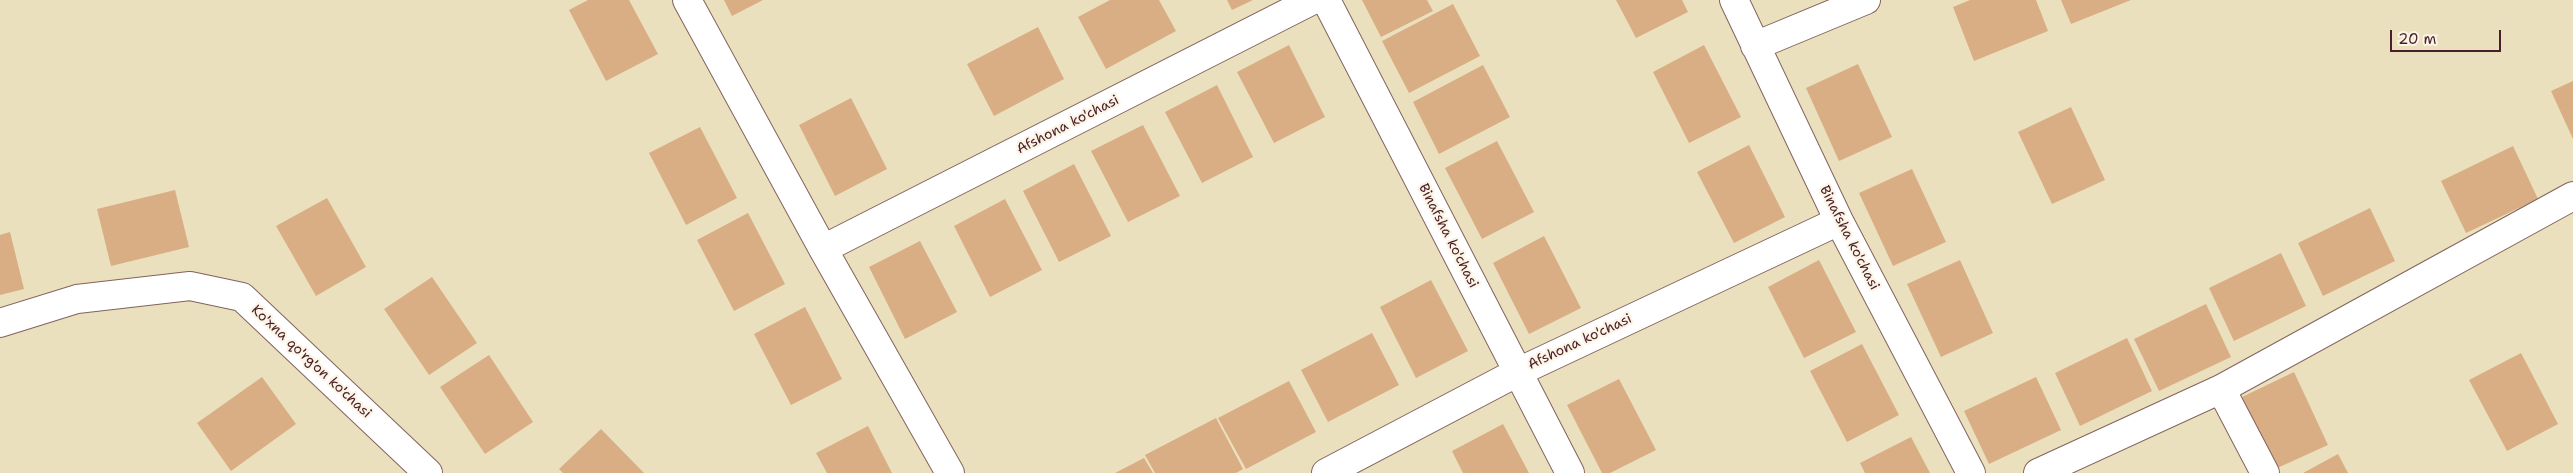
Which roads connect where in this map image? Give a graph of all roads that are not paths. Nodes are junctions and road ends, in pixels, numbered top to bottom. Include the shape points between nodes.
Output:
1 (686, 0) edge
2 (1313, 0) edge
3 (1326, 0) edge
4 (1734, 0) edge
5 (1866, 0) edge
6 (1756, 46) junction
7 (2573, 196) edge
8 (1838, 221) junction
9 (823, 249) junction
10 (0, 323) edge
11 (1518, 372) junction
12 (2221, 389) junction
13 (428, 473) edge
14 (950, 473) edge
15 (1326, 473) edge
16 (1570, 473) edge
17 (1970, 473) edge
18 (2038, 473) edge
19 (2265, 473) edge

1 - 9 street
2 - 9 street, Afshona ko'chasi
3 - 11 street, Binafsha ko'chasi
4 - 6 street, Binafsha ko'chasi
5 - 6 street
6 - 8 street, Binafsha ko'chasi
7 - 12 street
8 - 11 street, Afshona ko'chasi
8 - 17 street, Binafsha ko'chasi
9 - 14 street
10 - 13 street, Ko'xna qo'rg'on ko'chasi via 77,299 190,286 242,297
11 - 15 street, Afshona ko'chasi
11 - 16 street, Binafsha ko'chasi
12 - 18 street
12 - 19 street

